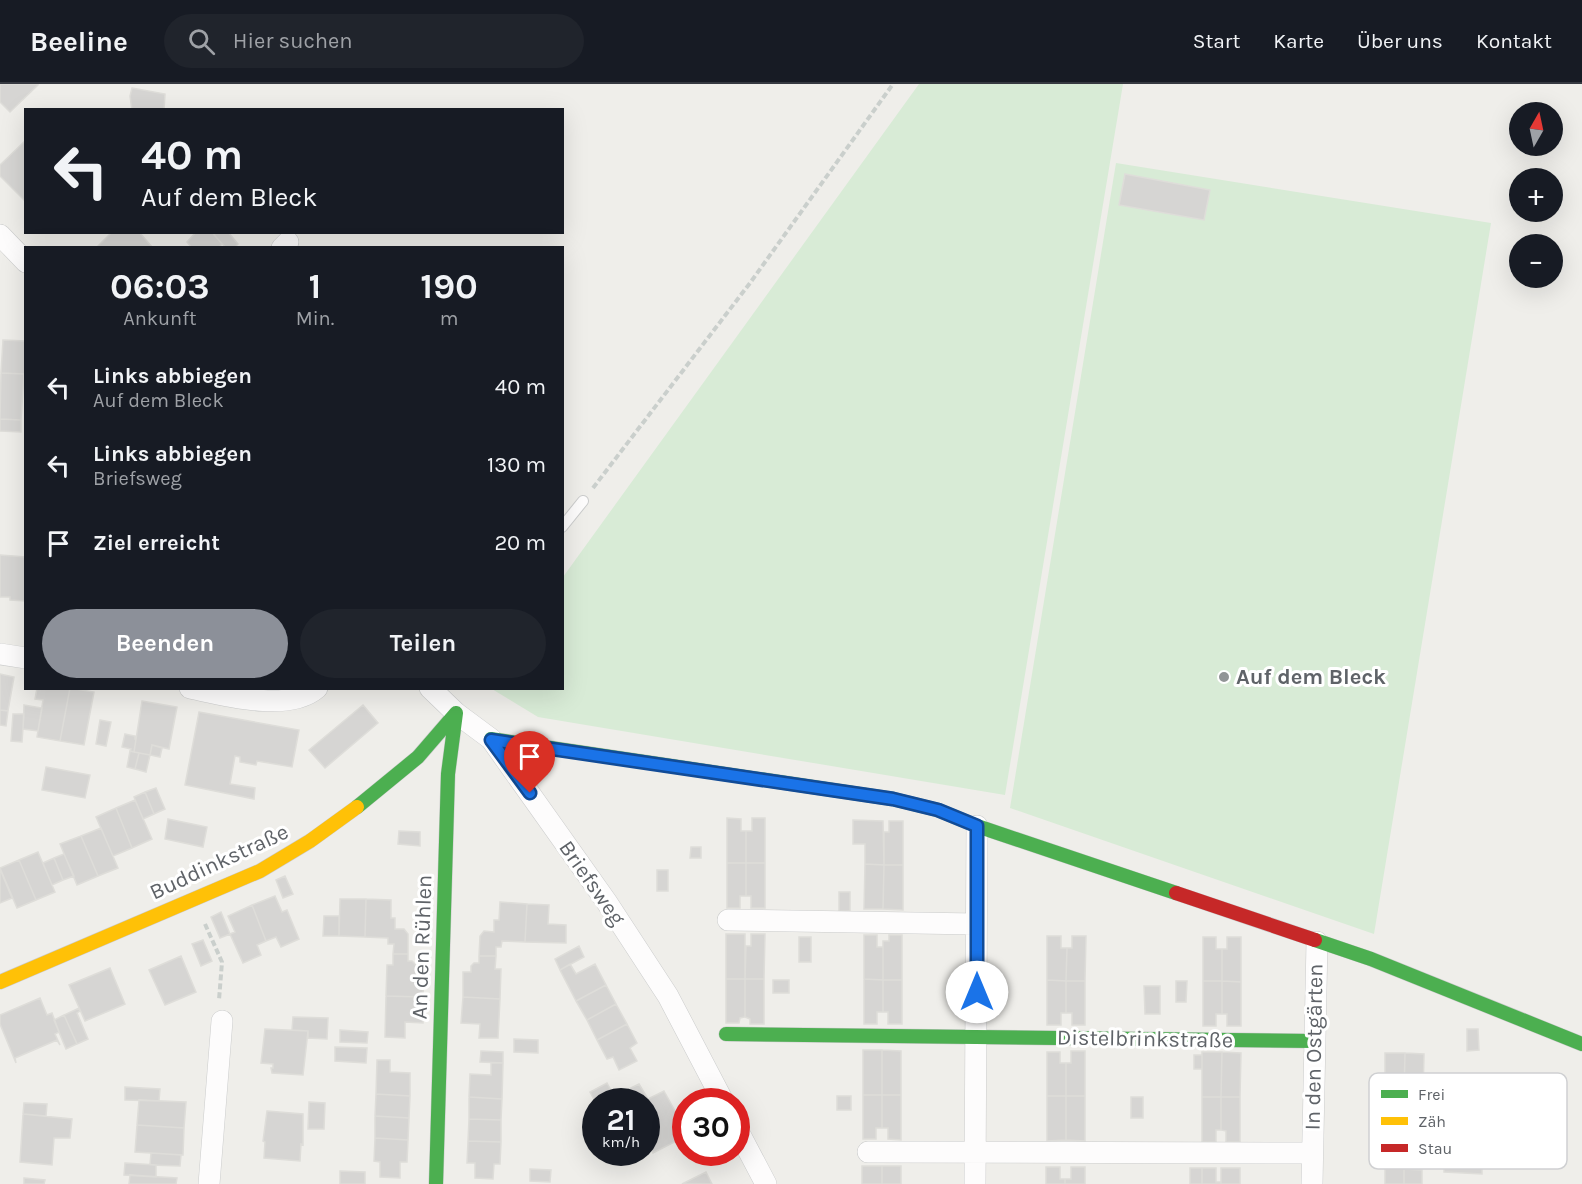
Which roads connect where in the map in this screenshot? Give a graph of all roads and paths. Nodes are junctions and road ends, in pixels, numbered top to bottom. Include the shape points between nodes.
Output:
1 (893, 84) edge
2 (0, 235) edge
3 (24, 260) edge
4 (583, 501) joint
5 (564, 525) edge
6 (0, 654) edge
7 (24, 658) edge
8 (200, 690) edge
9 (315, 690) edge
10 (445, 700) edge
11 (491, 740) junction
12 (977, 826) junction
13 (195, 898) junction
14 (728, 920) dead end
15 (976, 924) junction
16 (1317, 942) junction
17 (0, 982) edge
18 (222, 1021) joint
19 (726, 1034) dead end
20 (977, 1037) junction
21 (1313, 1041) junction
22 (1582, 1044) edge
23 (716, 1088) edge
24 (868, 1152) dead end
25 (975, 1152) junction
26 (750, 1153) edge
27 (1312, 1153) junction
28 (209, 1184) edge
29 (436, 1184) edge
30 (766, 1184) edge
31 (975, 1184) edge
32 (1312, 1184) edge

1 - 4 path via 744,291
2 - 3 street
4 - 5 lane
6 - 7 street
8 - 9 street via 282,701
10 - 11 street, Briefsweg
10 - 13 street, Buddinkstraße via 418,758 365,801 260,871
10 - 29 street, An den Rühlen via 448,774
11 - 12 street via 893,799 938,810
11 - 23 street, Briefsweg via 606,901 668,996
12 - 15 street
12 - 16 street
13 - 17 street, Buddinkstraße
13 - 18 path via 222,963 218,1011
14 - 15 street
15 - 20 street
16 - 21 street, In den Ostgärten
16 - 22 street via 1457,992
18 - 28 street
19 - 20 street, Distelbrinkstraße
20 - 21 street, Distelbrinkstraße
20 - 25 street
21 - 27 street, In den Ostgärten
24 - 25 street
25 - 27 street, In den Ostgärten
25 - 31 street
26 - 30 street
27 - 32 street, In den Ostgärten

